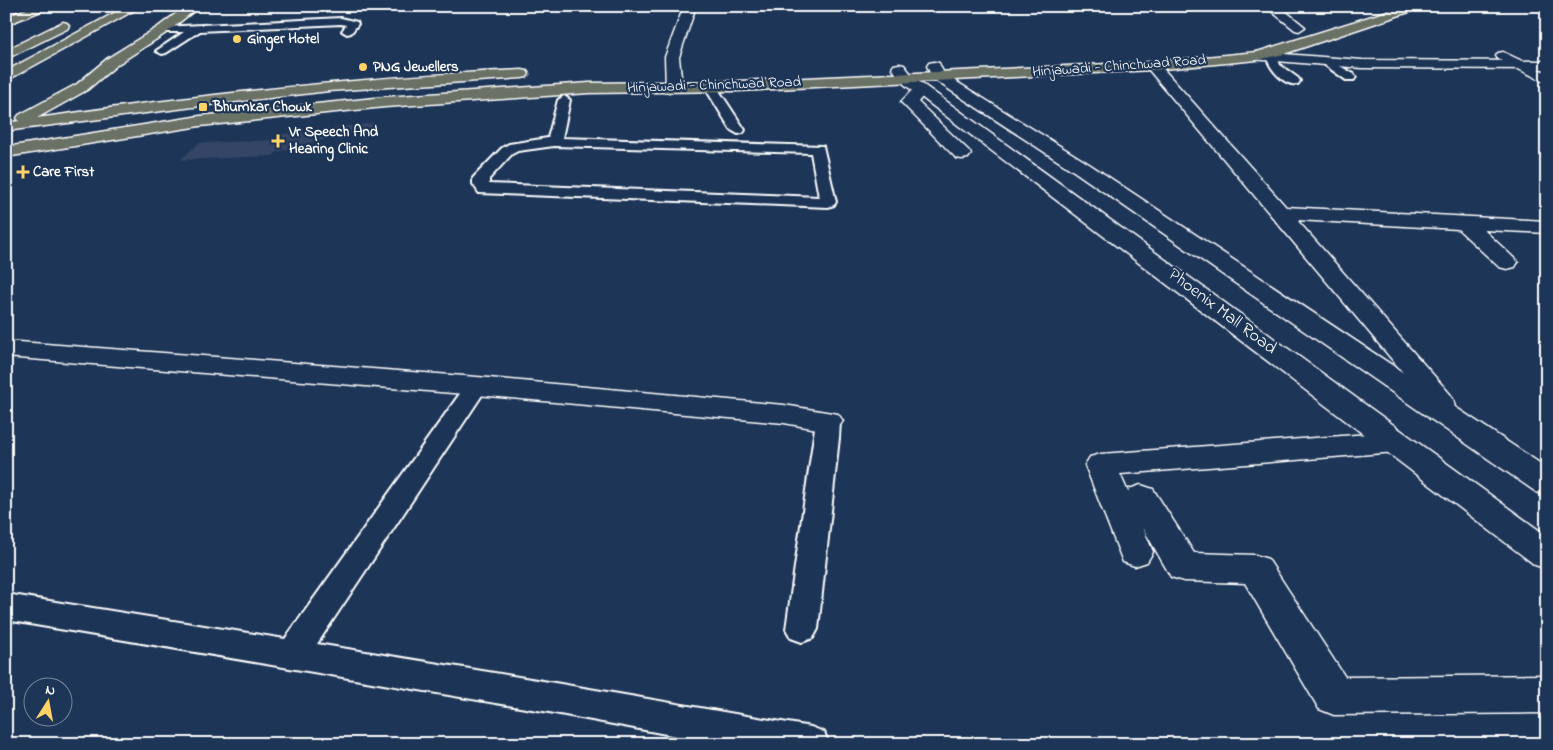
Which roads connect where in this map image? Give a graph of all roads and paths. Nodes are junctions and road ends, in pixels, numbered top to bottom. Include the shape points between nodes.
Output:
1 (24, 6) edge
2 (48, 6) edge
3 (136, 6) edge
4 (194, 6) edge
5 (690, 6) edge
6 (1271, 6) edge
7 (1417, 6) edge
8 (6, 12) edge
9 (75, 20) dead end
10 (6, 21) edge
11 (1303, 26) joint
12 (197, 28) junction
13 (162, 30) junction
14 (347, 31) dead end
15 (1282, 33) dead end
16 (1243, 43) dead end
17 (162, 51) dead end
18 (6, 55) edge
19 (1276, 55) junction
20 (1257, 56) joint
21 (1503, 56) junction
22 (1547, 56) edge
23 (1329, 63) junction
24 (1519, 65) junction
25 (1547, 65) edge
26 (1153, 66) junction
27 (592, 73) dead end
28 (536, 74) dead end
29 (919, 76) junction
30 (6, 77) edge
31 (1350, 78) dead end
32 (1547, 79) edge
33 (1294, 81) dead end
34 (640, 82) junction
35 (674, 82) junction
36 (710, 86) junction
37 (82, 87) junction
38 (564, 100) junction
39 (169, 104) junction
40 (738, 130) dead end
41 (7, 132) edge
42 (554, 142) junction
43 (6, 152) edge
44 (962, 154) dead end
45 (6, 163) edge
46 (1279, 213) junction
47 (1463, 222) junction
48 (1547, 227) edge
49 (1506, 262) dead end
50 (6, 350) edge
51 (477, 386) junction
52 (1440, 412) junction
53 (828, 421) joint
54 (1396, 442) junction
55 (1547, 484) edge
56 (1141, 497) dead end
57 (1135, 552) dead end
58 (1547, 555) edge
59 (6, 607) edge
60 (802, 628) dead end
61 (292, 655) junction
62 (1547, 694) edge
63 (811, 744) edge

1 - 8 lane
2 - 10 main road
3 - 30 main road
4 - 13 main road
5 - 35 street via 672,57
6 - 11 street
7 - 19 main road
9 - 18 main road
11 - 15 main road
12 - 13 lane
12 - 14 lane via 341,21 353,24
12 - 17 lane
13 - 37 main road via 113,61
16 - 29 main road, Hinjawadi - Chinchwad Road
19 - 20 street
19 - 21 street
19 - 23 street
19 - 33 lane via 1276,66
20 - 26 main road, Hinjawadi - Chinchwad Road
21 - 22 street
21 - 24 street
23 - 24 street
23 - 31 lane
24 - 25 street
24 - 32 street
26 - 29 main road, Hinjawadi - Chinchwad Road
26 - 46 street
27 - 34 main road
28 - 39 main road via 390,81
29 - 35 main road, Hinjawadi - Chinchwad Road
29 - 36 main road, Hinjawadi - Chinchwad Road
29 - 44 street via 909,102
29 - 52 street via 1082,168
29 - 54 street, Phoenix Mall Road
34 - 35 main road, Hinjawadi - Chinchwad Road
34 - 38 main road
34 - 41 main road, Hinjawadi - Chinchwad Road via 458,86 259,103
34 - 43 main road, Hinjawadi - Chinchwad Road via 281,112 139,129
35 - 36 main road, Hinjawadi - Chinchwad Road
36 - 40 lane
37 - 39 main road via 82,93 104,102
37 - 41 main road
38 - 42 lane
38 - 45 main road via 391,112 243,127
39 - 41 main road
42 - 42 lane via 818,149 828,202 484,190 481,178 507,151
46 - 47 street
46 - 52 street via 1431,388 1440,400
47 - 48 street
47 - 49 street
50 - 51 street
51 - 53 street via 774,413
51 - 61 lane
52 - 55 street
53 - 60 lane
54 - 57 street via 1101,465
54 - 58 street, Phoenix Mall Road
56 - 62 street via 1184,566 1254,569 1334,696
59 - 61 lane
61 - 63 lane

